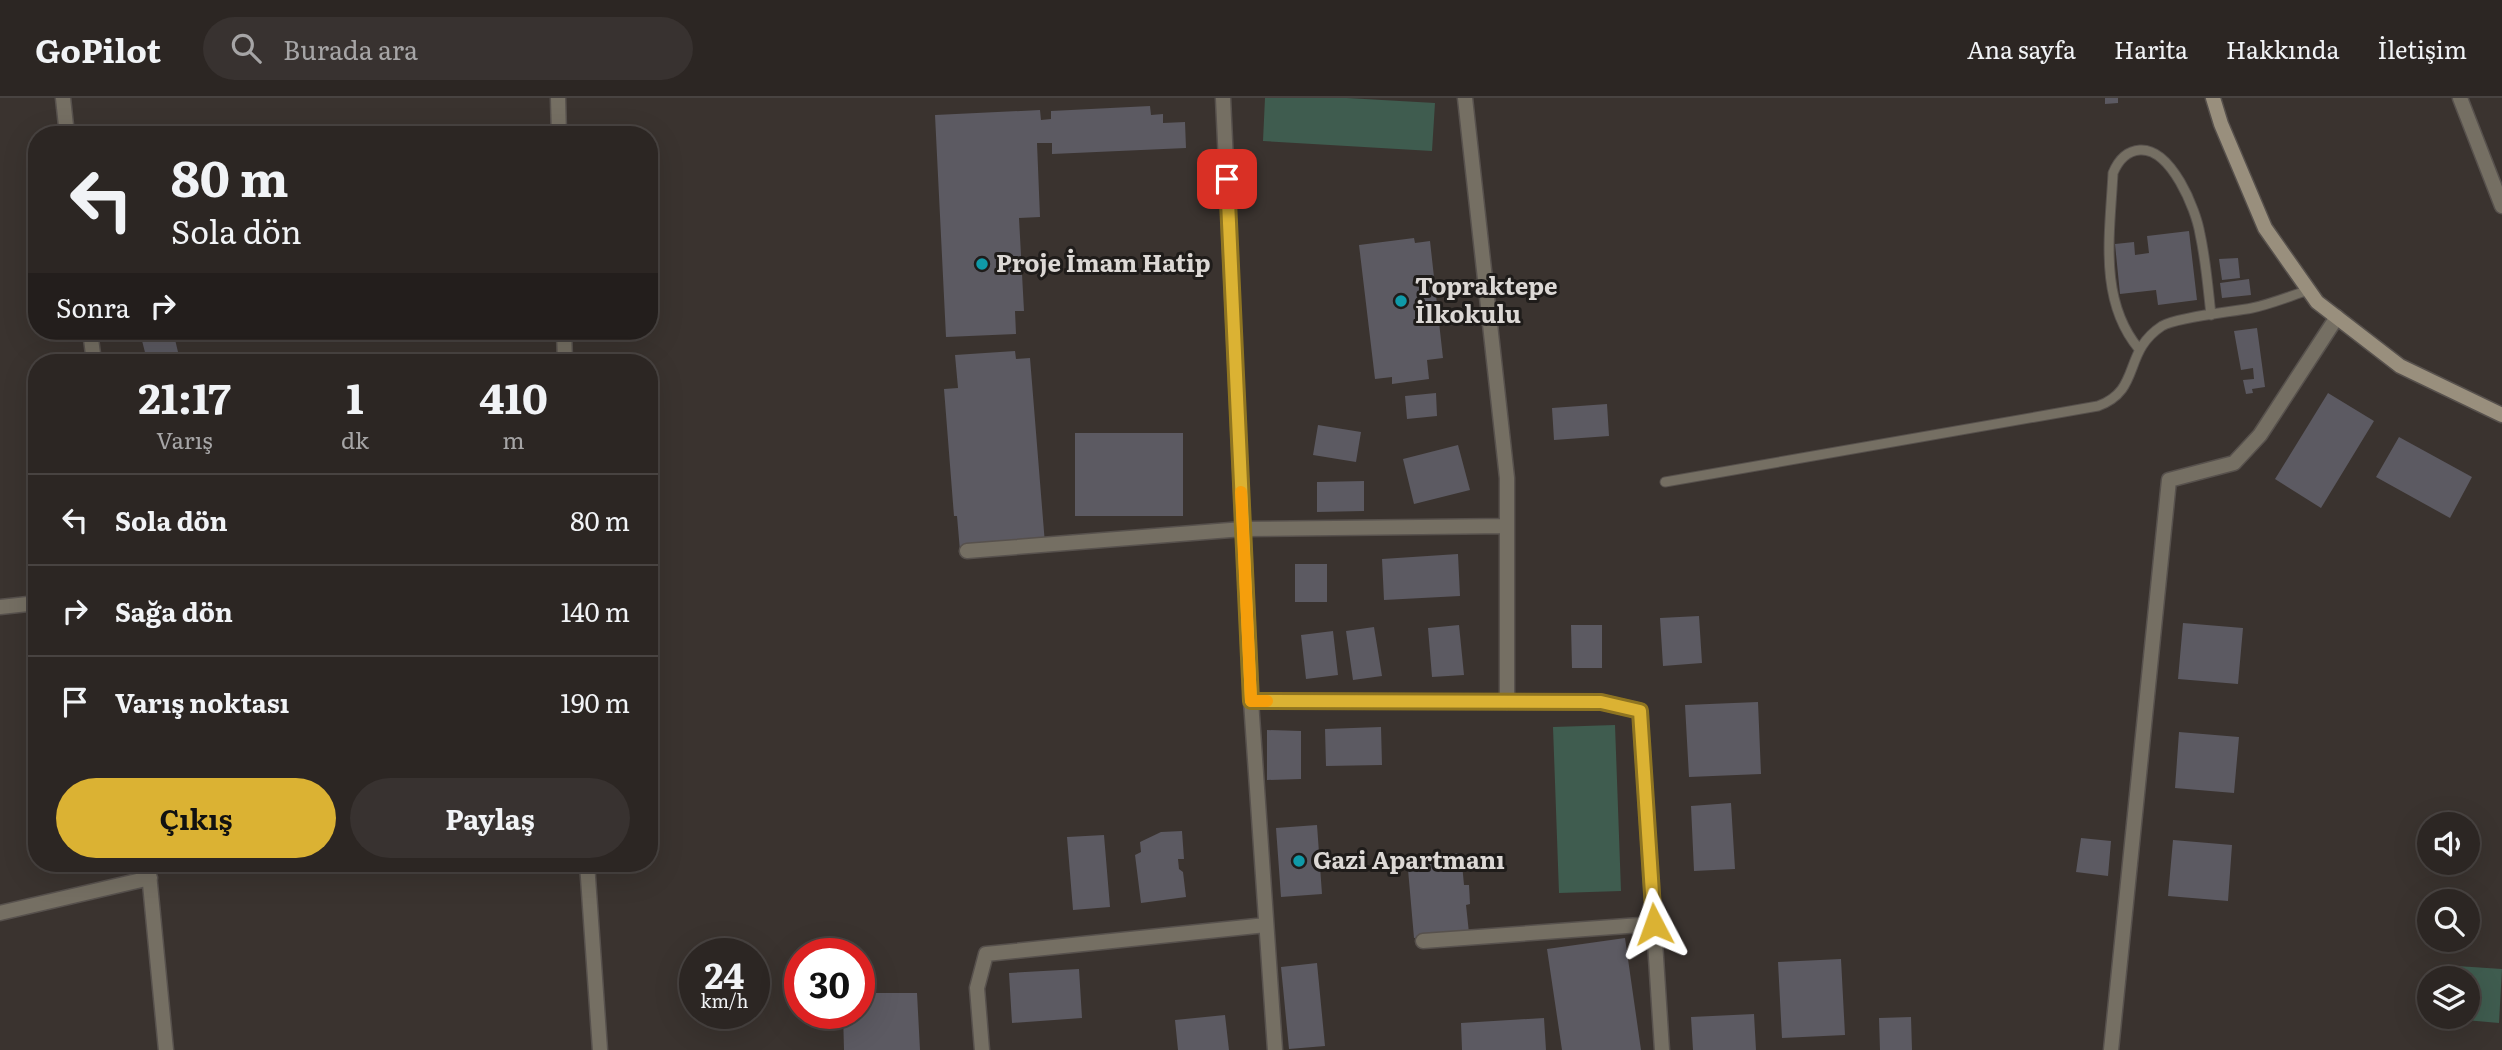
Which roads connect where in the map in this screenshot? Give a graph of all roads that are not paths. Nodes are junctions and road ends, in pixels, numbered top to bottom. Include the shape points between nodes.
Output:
1 (63, 98) edge
2 (558, 98) edge
3 (1223, 98) edge
4 (1465, 98) edge
5 (2213, 98) edge
6 (2460, 98) edge
7 (66, 126) edge
8 (559, 126) edge
9 (2502, 206) edge
10 (2309, 290) junction
11 (2211, 315) junction
12 (2337, 317) junction
13 (2139, 349) junction
14 (2502, 415) edge
15 (1665, 482) dead end
16 (1507, 526) junction
17 (1243, 529) junction
18 (967, 551) dead end
19 (28, 604) edge
20 (0, 607) edge
21 (1251, 701) junction
22 (1507, 702) junction
23 (149, 872) edge
24 (588, 872) edge
25 (150, 878) junction
26 (0, 913) edge
27 (1654, 924) junction
28 (1266, 925) junction
29 (1423, 941) dead end
30 (166, 1050) edge
31 (600, 1050) edge
32 (982, 1050) edge
33 (1275, 1050) edge
34 (1662, 1050) edge
35 (2111, 1050) edge

1 - 7 street
2 - 8 street
3 - 17 street
4 - 16 street via 1507,478
5 - 10 street via 2265,228
6 - 9 street
10 - 11 lane
10 - 12 street
11 - 13 lane via 2168,323
11 - 13 lane via 2200,231 2187,197 2160,155 2132,152 2120,160 2113,173 2109,268 2118,315
12 - 14 street via 2400,366
12 - 35 street via 2260,435 2234,463 2169,480
13 - 15 lane via 2123,391 2098,407
16 - 17 street
16 - 22 street
17 - 18 street
17 - 21 street
19 - 20 street
21 - 22 street
21 - 28 street
22 - 27 street via 1601,702 1640,711
23 - 25 street
24 - 31 street
25 - 26 street
25 - 30 street
27 - 29 street
27 - 34 street
28 - 32 street via 986,954 977,988
28 - 33 street

